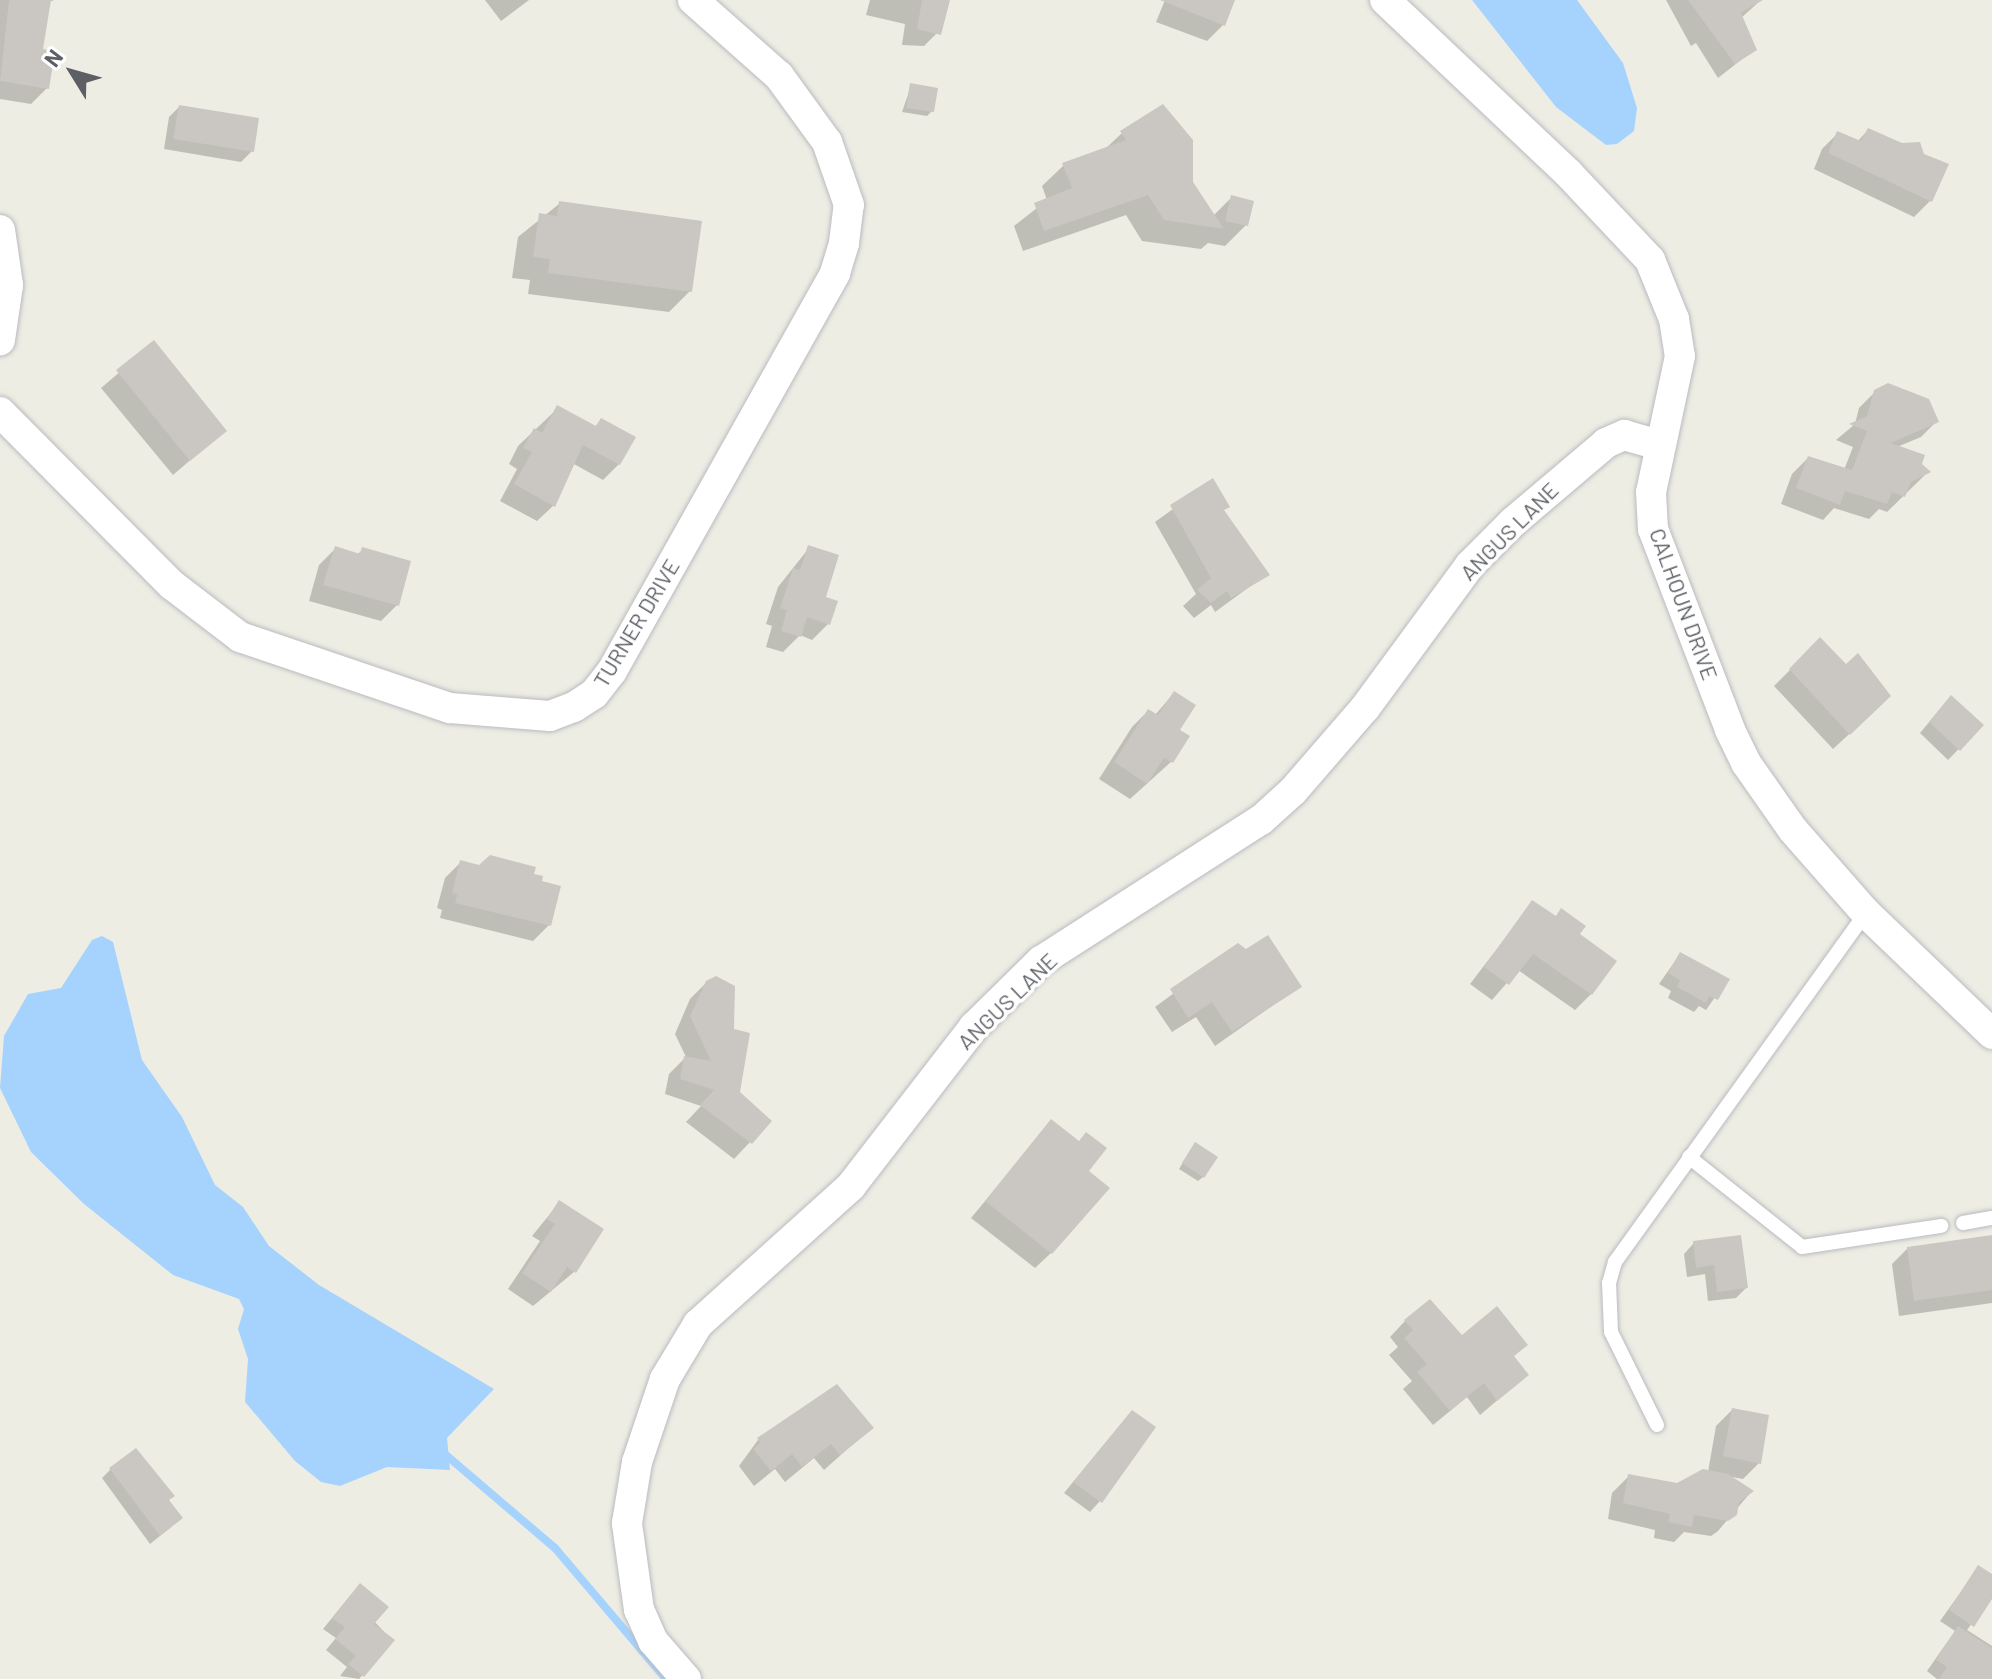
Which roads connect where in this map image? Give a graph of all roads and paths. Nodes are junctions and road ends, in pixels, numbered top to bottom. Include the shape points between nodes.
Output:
1 (693, 0) edge
2 (1385, 0) edge
3 (0, 230) edge
4 (0, 340) edge
5 (0, 412) edge
6 (1660, 445) junction
7 (1866, 913) junction
8 (1992, 1034) edge
9 (1689, 1157) junction
10 (1992, 1218) edge
11 (1963, 1223) dead end
12 (1941, 1226) dead end
13 (1657, 1425) dead end
14 (686, 1679) edge

1 - 5 street, TURNER DRIVE via 779,76 827,142 849,205 844,243 835,273 619,659 594,694 574,707 550,716 450,708 240,637 172,585
2 - 6 street, CALHOUN DRIVE via 1568,173 1650,260 1674,319 1680,356
3 - 4 street via 8,285
6 - 7 street, CALHOUN DRIVE via 1651,492 1653,529 1730,730 1766,794
6 - 14 street, ANGUS LANE via 1624,435 1606,443 1513,522 1470,565 1365,708 1293,791 1261,820 1041,961 974,1027 851,1186 698,1324 665,1379 637,1462 627,1523 639,1610 653,1641
7 - 8 street, CALHOUN DRIVE
7 - 9 lane
9 - 12 lane via 1802,1247
9 - 13 lane via 1615,1262 1609,1283 1611,1332
10 - 11 lane

